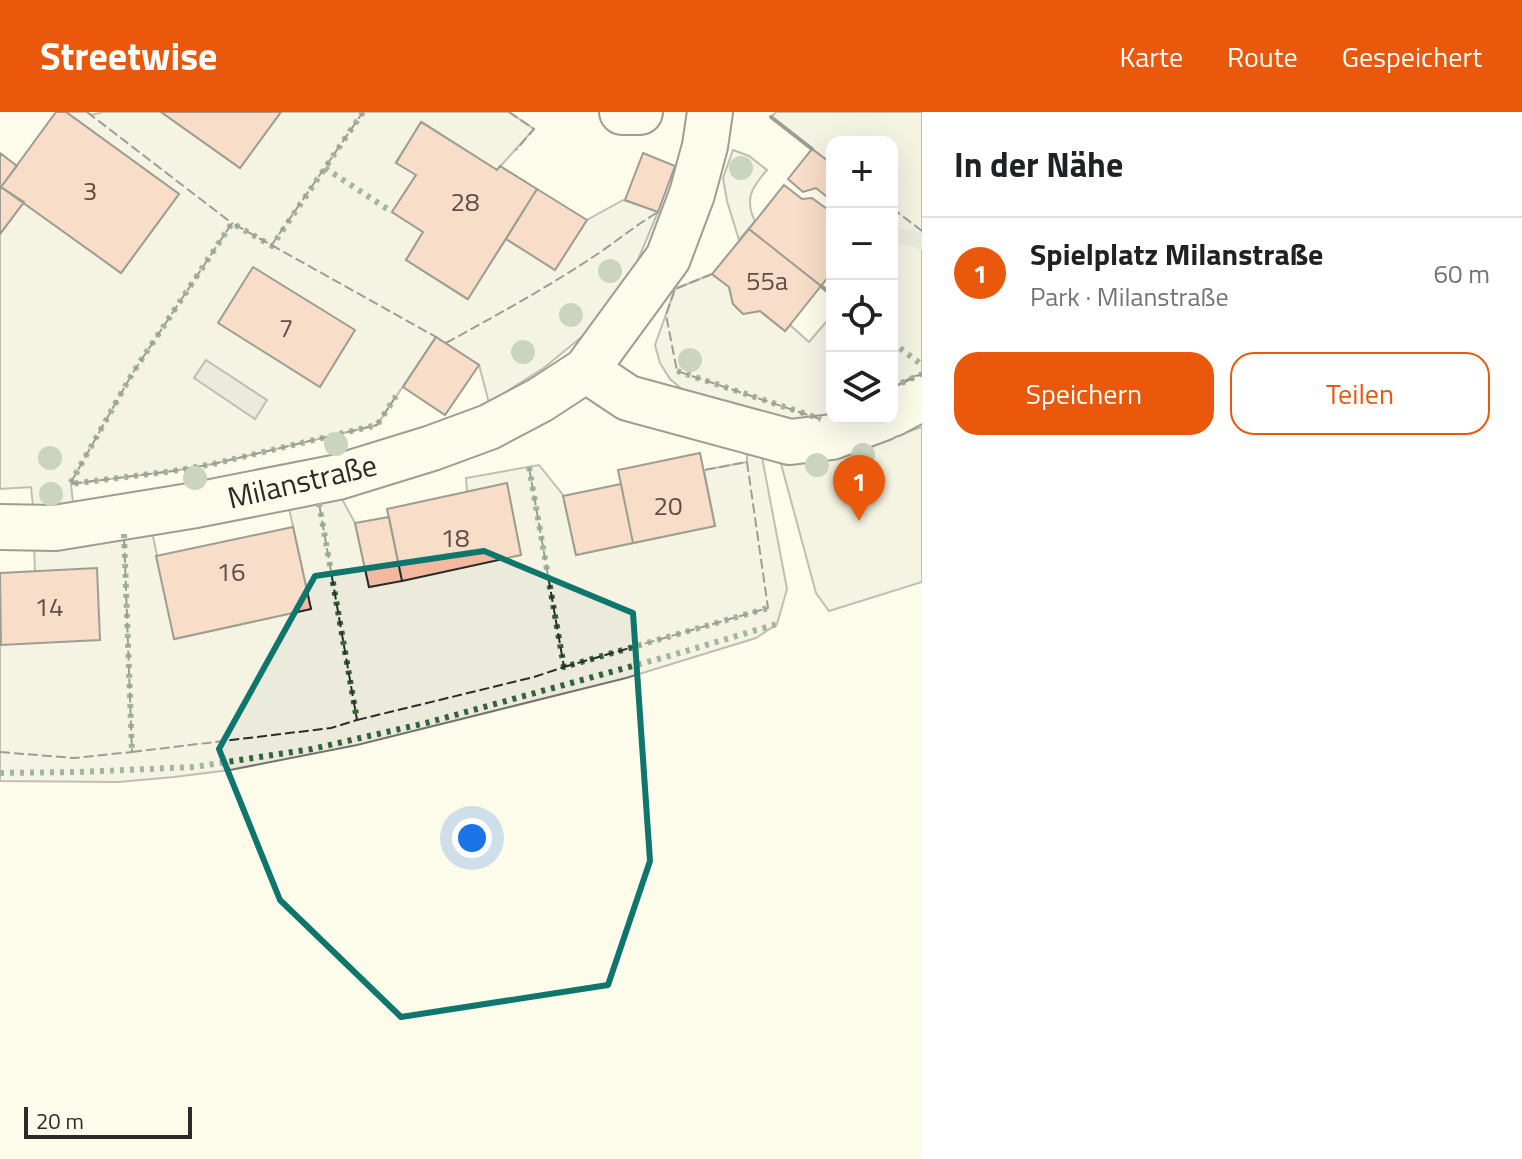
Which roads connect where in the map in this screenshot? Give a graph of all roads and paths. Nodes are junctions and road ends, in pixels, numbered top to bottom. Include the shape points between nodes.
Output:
1 (622, 112) edge
2 (640, 112) edge
3 (710, 112) edge
4 (586, 370) junction
5 (922, 398) edge
6 (898, 411) edge
7 (867, 424) edge
8 (0, 527) edge

1 - 2 street
3 - 4 street, Milanstraße via 692,194 668,258
4 - 7 street via 628,398 790,442 832,437
4 - 8 street, Milanstraße via 489,427 338,477 55,528
5 - 6 street

